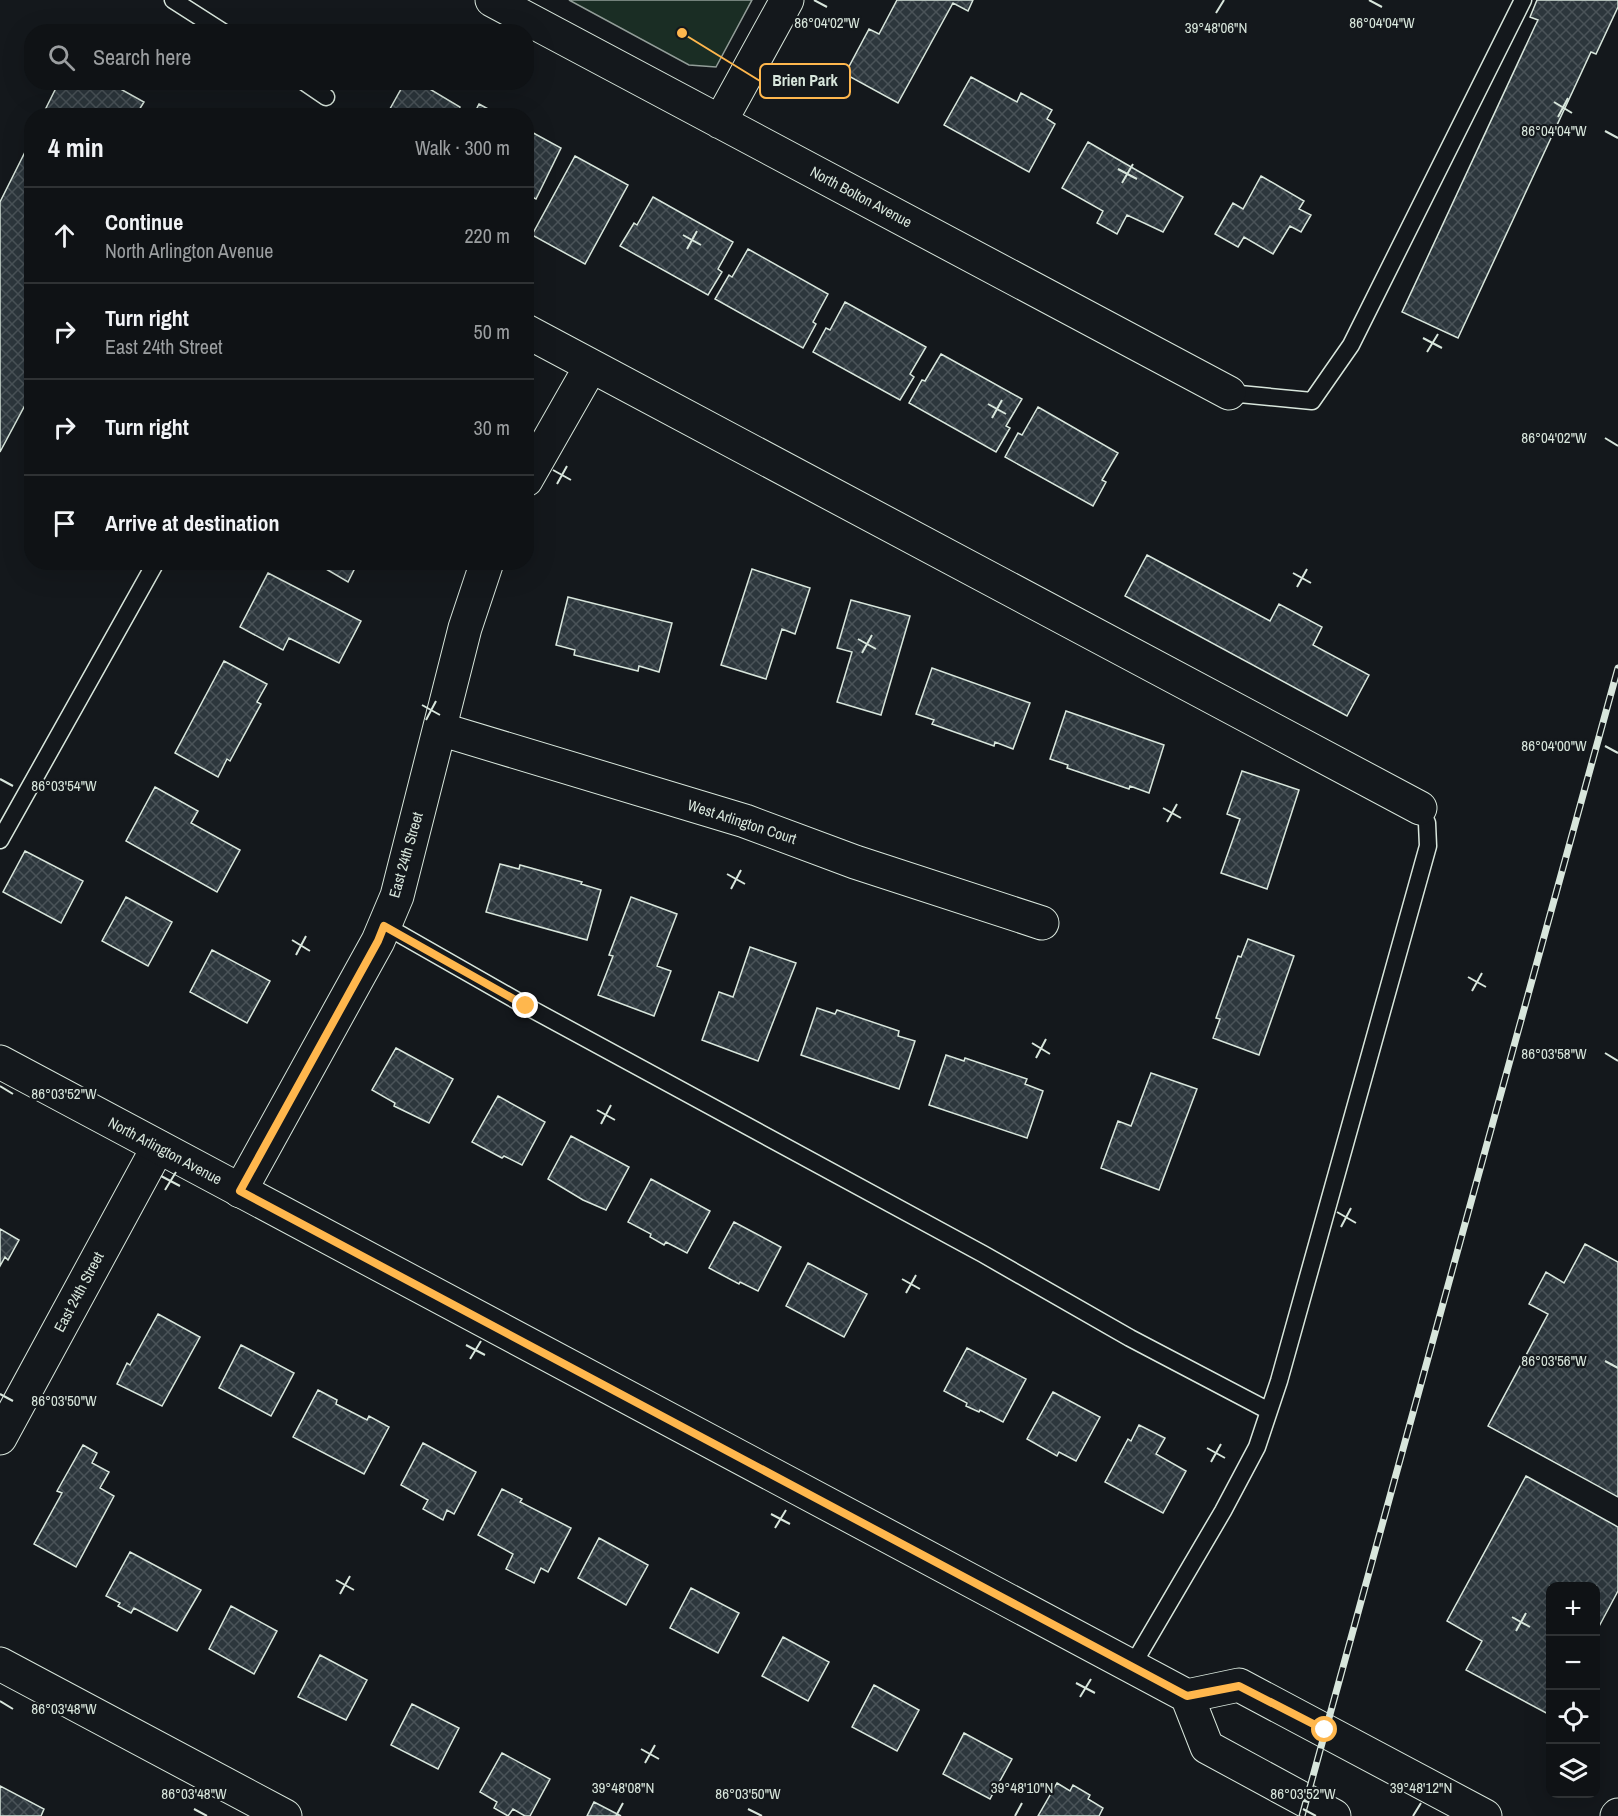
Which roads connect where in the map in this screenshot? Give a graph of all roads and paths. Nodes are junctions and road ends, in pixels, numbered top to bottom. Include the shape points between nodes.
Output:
1 (172, 0) edge
2 (492, 0) edge
3 (787, 0) edge
4 (1523, 0) edge
5 (210, 24) edge
6 (316, 90) edge
7 (326, 97) dead end
8 (720, 122) junction
9 (534, 335) edge
10 (591, 366) junction
11 (1229, 393) joint
12 (534, 466) edge
13 (152, 570) edge
14 (484, 570) edge
15 (440, 729) junction
16 (1420, 808) joint
17 (0, 840) edge
18 (1042, 923) dead end
19 (384, 926) junction
20 (0, 1062) edge
21 (158, 1147) junction
22 (240, 1191) junction
23 (1269, 1412) junction
24 (0, 1438) edge
25 (0, 1664) edge
26 (1131, 1666) junction
27 (1187, 1696) junction
28 (285, 1816) edge
29 (1334, 1816) edge
30 (1485, 1816) edge

1 - 5 lane
2 - 8 street, North Bolton Avenue
3 - 8 street
4 - 11 lane via 1351,345 1312,400
6 - 7 lane
8 - 11 street, North Bolton Avenue
9 - 10 street
10 - 12 street
10 - 16 street
13 - 17 lane
14 - 15 street, East 24th Street via 465,628
15 - 18 street, West Arlington Court via 745,821 855,862
15 - 19 street, East 24th Street via 397,896
16 - 23 lane via 1427,823 1428,846
19 - 22 street, East 24th Street
19 - 23 lane
20 - 21 street, North Arlington Avenue
21 - 22 street, North Arlington Avenue
21 - 24 street, East 24th Street
22 - 26 street, North Arlington Avenue
23 - 26 lane via 1257,1447 1228,1502
25 - 28 street
26 - 27 street, North Arlington Avenue
27 - 29 street via 1207,1747
27 - 30 street via 1239,1686

